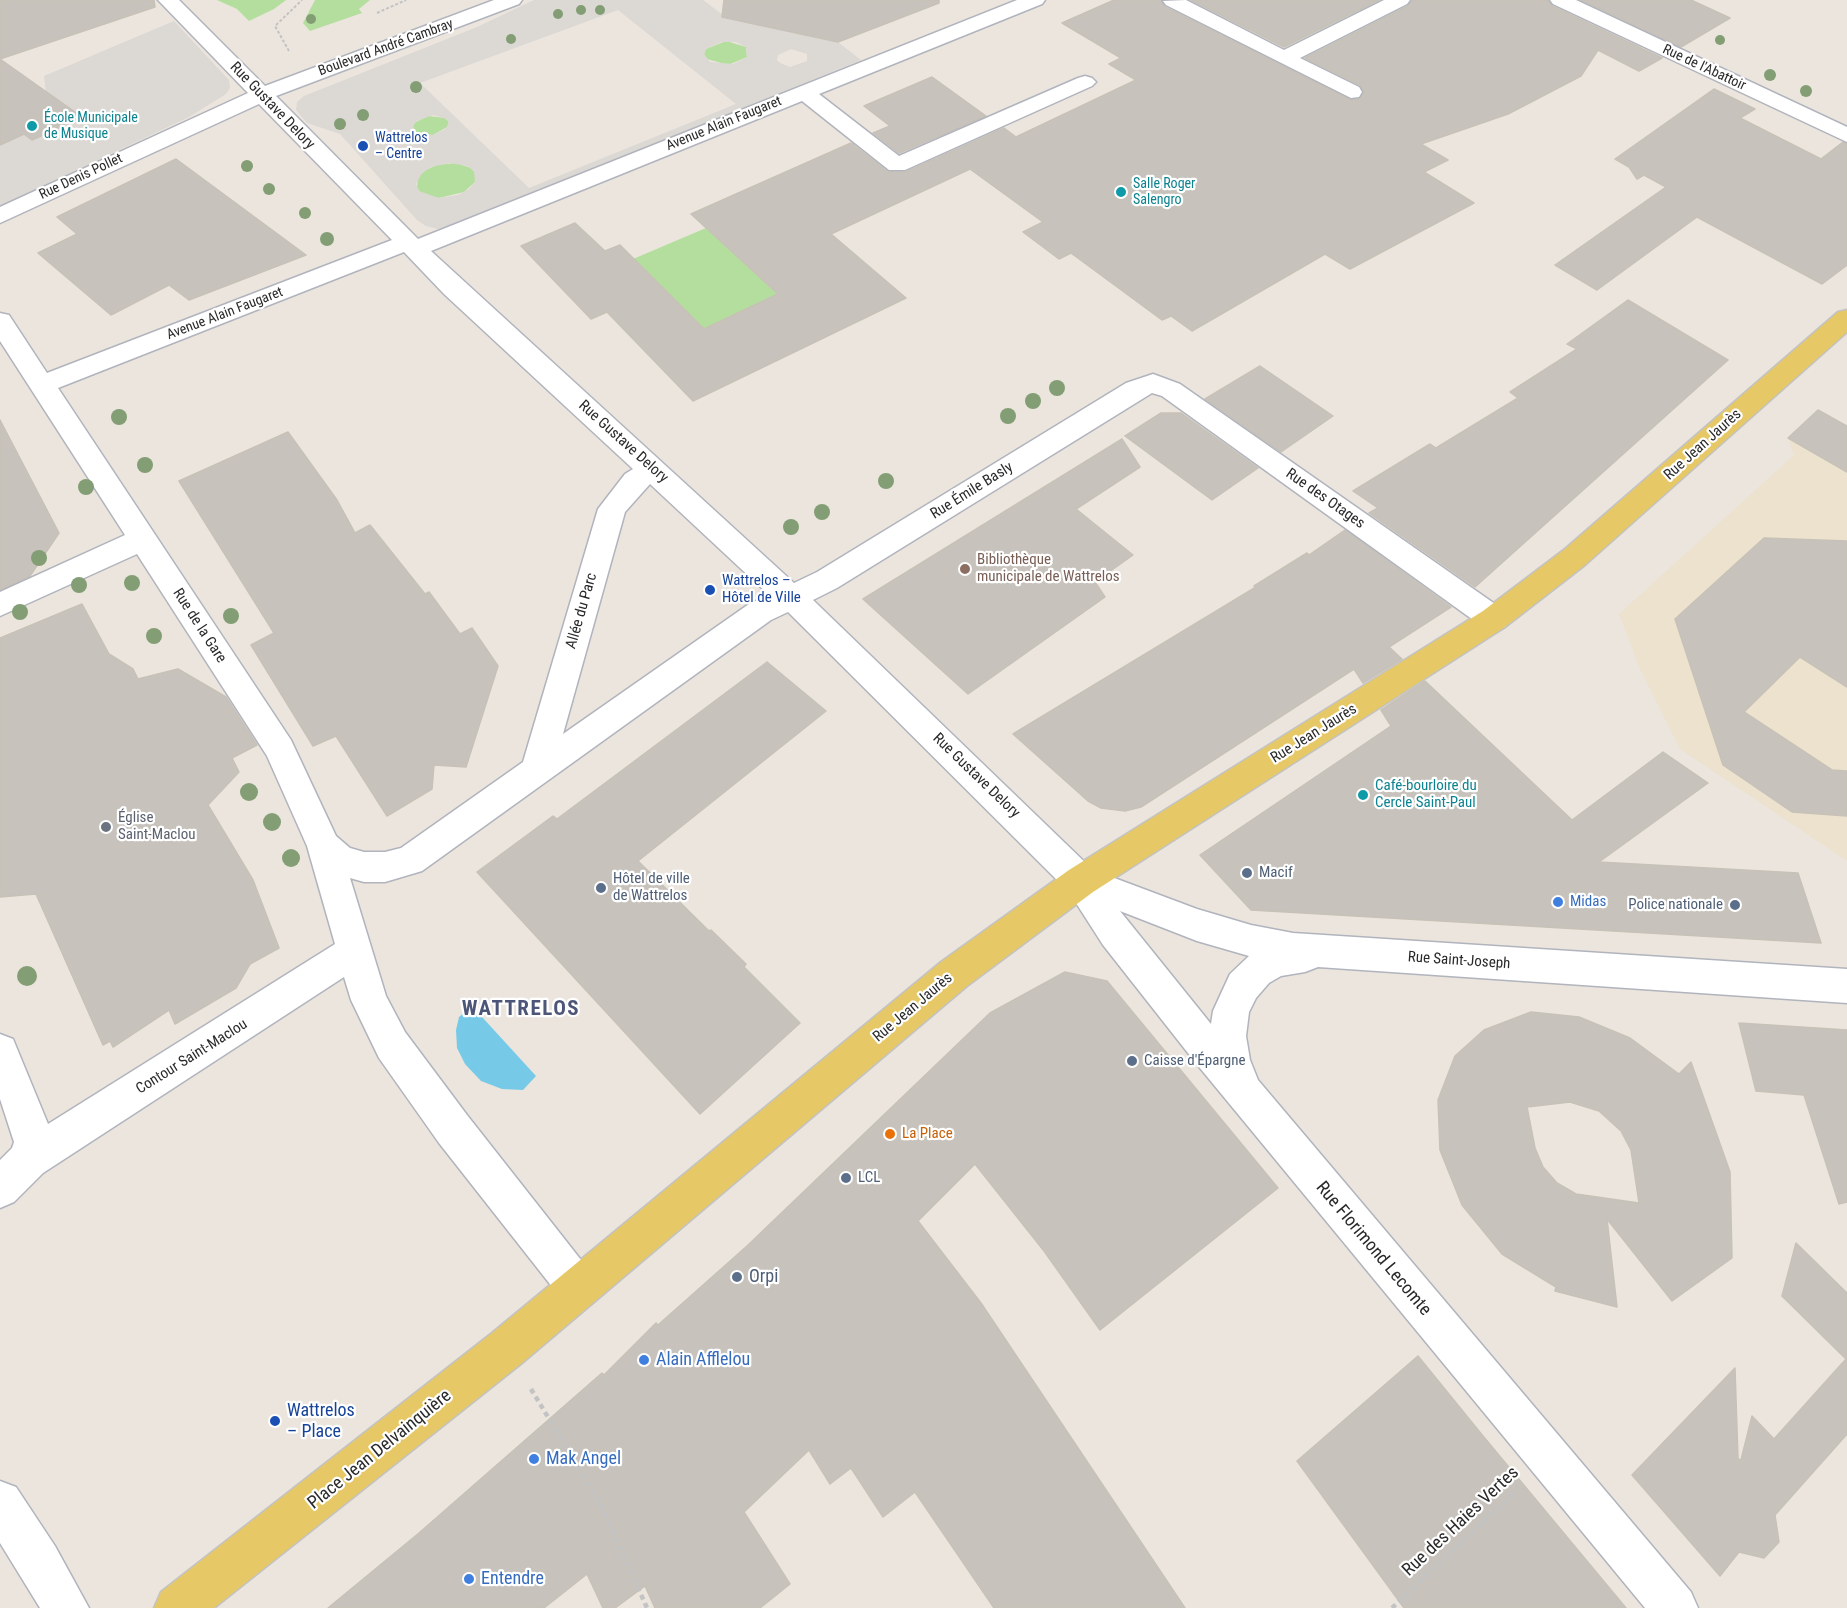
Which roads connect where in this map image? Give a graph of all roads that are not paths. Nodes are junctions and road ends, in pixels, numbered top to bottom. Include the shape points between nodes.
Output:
1 (168, 0) edge
2 (512, 0) edge
3 (1035, 0) edge
4 (1400, 0) edge
5 (1560, 0) edge
6 (1173, 1) edge
7 (1286, 57) junction
8 (1085, 82) dead end
9 (803, 92) junction
10 (1351, 92) dead end
11 (261, 95) junction
12 (1847, 135) edge
13 (0, 216) edge
14 (411, 246) junction
15 (1847, 318) edge
16 (0, 321) edge
17 (1153, 383) joint
18 (41, 385) junction
19 (654, 469) junction
20 (143, 539) junction
21 (789, 596) junction
22 (0, 605) edge
23 (1494, 620) junction
24 (537, 770) junction
25 (324, 846) junction
26 (1081, 881) junction
27 (353, 952) junction
28 (1326, 953) junction
29 (1847, 986) edge
30 (0, 1052) edge
31 (1251, 1102) junction
32 (766, 1131) joint
33 (29, 1159) junction
34 (0, 1188) edge
35 (578, 1288) junction
36 (0, 1503) edge
37 (66, 1608) edge
38 (177, 1608) edge
39 (1675, 1608) edge

1 - 11 street, Rue Gustave Delory
2 - 11 street, Boulevard André Cambray
3 - 9 street, Avenue Alain Faugaret
4 - 7 street
5 - 12 street, Rue de l'Abattoir
6 - 7 street
7 - 10 street
8 - 9 street via 897,165
9 - 14 street, Avenue Alain Faugaret
11 - 13 street, Rue Denis Pollet
11 - 14 street, Rue Gustave Delory
14 - 18 street, Avenue Alain Faugaret
14 - 19 street, Rue Gustave Delory
15 - 23 main road, Rue Jean Jaurès via 1575,557
16 - 18 street, Rue de la Gare
17 - 21 street, Rue Émile Basly via 1135,389 827,580
17 - 23 street, Rue des Otages via 1172,390
18 - 20 street, Rue de la Gare
19 - 21 street, Rue Gustave Delory
19 - 24 street, Allée du Parc via 635,481 612,509
20 - 22 street
20 - 25 street, Rue de la Gare via 280,749
21 - 24 street via 760,612
21 - 26 street, Rue Gustave Delory
23 - 26 main road, Rue Jean Jaurès
24 - 25 street via 410,860 386,867 364,867 339,859
25 - 27 street, Rue de la Gare
26 - 28 street, Rue Saint-Joseph via 1141,906 1240,938
26 - 31 street, Rue Florimond Lecomte via 1115,934
26 - 32 main road, Rue Jean Jaurès via 954,974
27 - 33 street, Contour Saint-Maclou
27 - 35 street via 369,1000 409,1072
28 - 29 street, Rue Saint-Joseph
28 - 31 street via 1276,960 1256,972 1239,994 1231,1011 1228,1036 1232,1064
30 - 33 street via 30,1126 33,1142
31 - 39 street, Rue Florimond Lecomte
32 - 35 main road, Place Jean Delvainquière
33 - 34 street, Contour Saint-Maclou
35 - 38 main road, Place Jean Delvainquière
36 - 37 street

